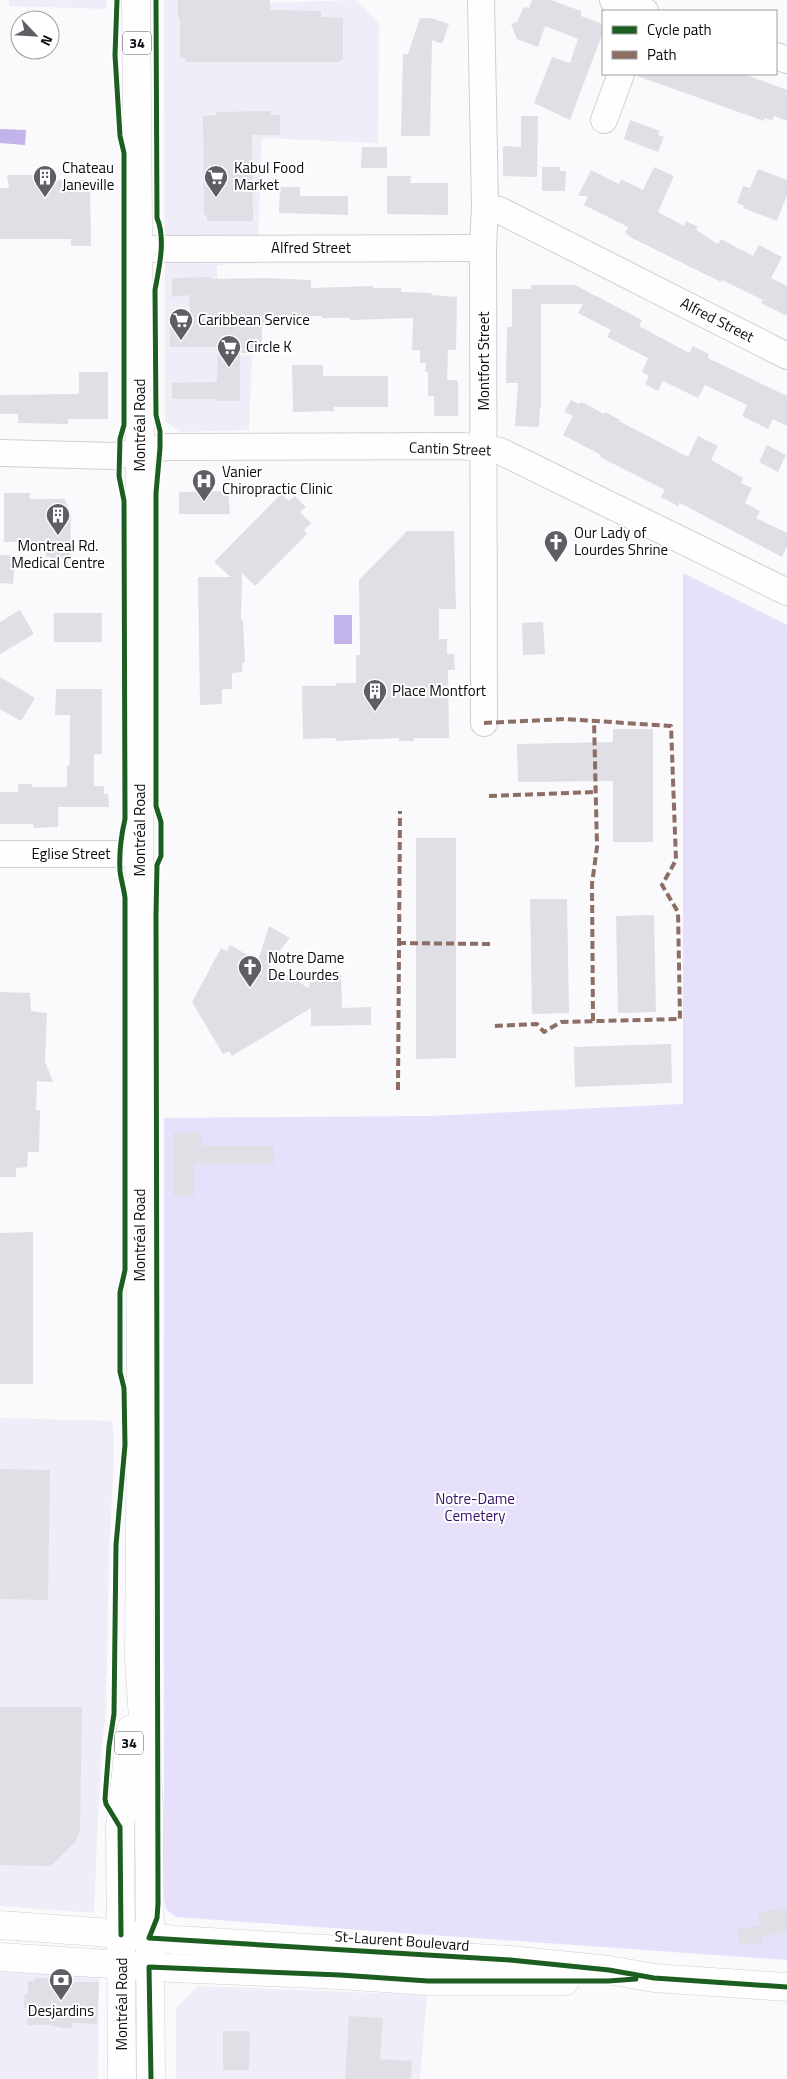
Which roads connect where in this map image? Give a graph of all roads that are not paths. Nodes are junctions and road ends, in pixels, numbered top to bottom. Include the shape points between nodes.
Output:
1 (136, 0) edge
2 (481, 0) edge
3 (613, 0) edge
4 (641, 10) edge
5 (621, 75) edge
6 (604, 120) dead end
7 (485, 207) junction
8 (484, 248) junction
9 (138, 249) junction
10 (787, 356) edge
11 (484, 448) junction
12 (140, 451) junction
13 (0, 453) edge
14 (787, 592) edge
15 (484, 722) dead end
16 (140, 848) junction
17 (0, 854) edge
18 (139, 1660) junction
19 (0, 1925) edge
20 (121, 1934) junction
21 (149, 1938) junction
22 (0, 1957) edge
23 (341, 1962) junction
24 (121, 1964) junction
25 (150, 1967) junction
26 (787, 1987) edge
27 (122, 2079) edge
28 (151, 2079) edge

1 - 9 main road, Montréal Road / 34
2 - 7 street, Montfort Street
3 - 4 street
5 - 6 street
7 - 8 street, Montfort Street
7 - 10 street, Alfred Street via 507,213
8 - 9 street, Alfred Street
8 - 11 street, Montfort Street
9 - 12 main road, Montréal Road / 34
11 - 12 street, Cantin Street via 167,448
11 - 14 street, Cantin Street via 500,451
11 - 15 street, Montfort Street
12 - 13 street, Cantin Street via 113,456
12 - 16 main road, Montréal Road / 34
16 - 17 street, Eglise Street via 120,854
16 - 18 main road, Montréal Road / 34
18 - 20 main road, Montréal Road / 34 via 120,1827
18 - 21 main road, Montréal Road / 34 via 149,1807
19 - 20 main road, St-Laurent Boulevard
20 - 21 main road, St-Laurent Boulevard
20 - 24 main road, Montréal Road / 34
21 - 23 main road, St-Laurent Boulevard
21 - 25 main road, Montréal Road / 34
22 - 24 main road, St-Laurent Boulevard
23 - 25 main road, St-Laurent Boulevard
23 - 26 main road, St-Laurent Boulevard via 428,1981 654,1978
24 - 25 main road, St-Laurent Boulevard
24 - 27 main road, Montréal Road / 34
25 - 28 main road, Montréal Road / 34

